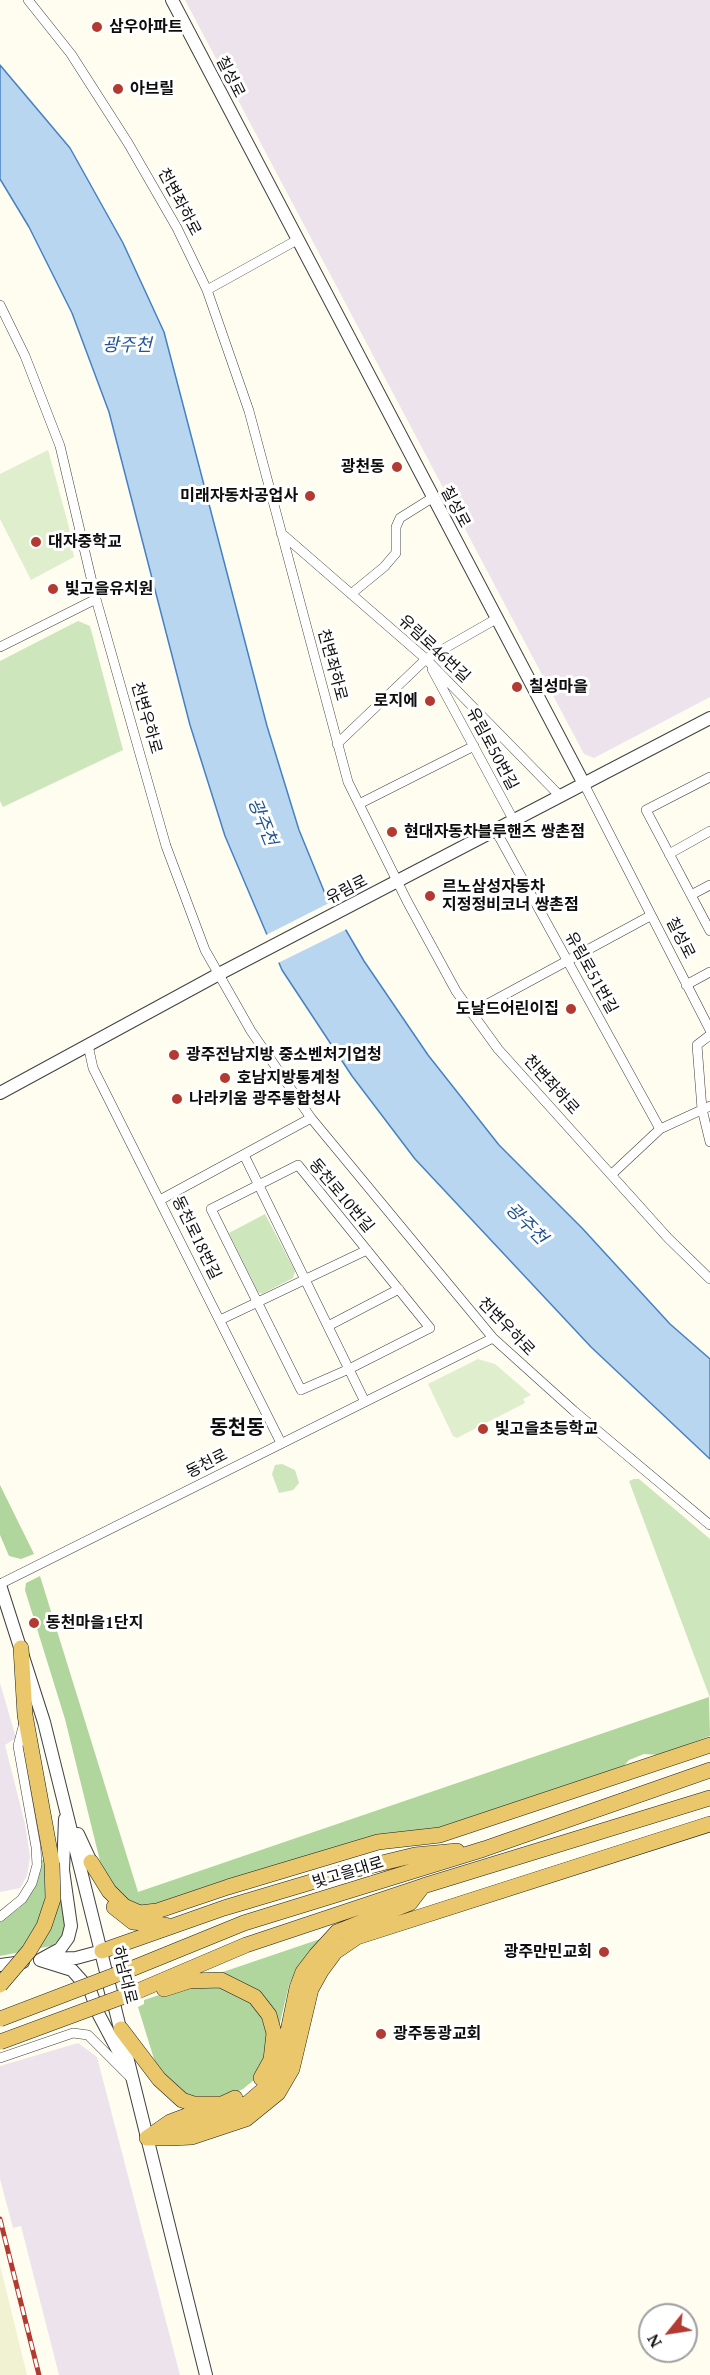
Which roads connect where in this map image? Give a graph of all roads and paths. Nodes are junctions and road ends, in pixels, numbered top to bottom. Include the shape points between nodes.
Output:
1 (28, 0) edge
2 (38, 0) edge
3 (172, 0) edge
4 (42, 14) junction
5 (297, 240) junction
6 (207, 290) junction
7 (0, 305) edge
8 (432, 498) junction
9 (281, 532) junction
10 (351, 594) junction
11 (96, 598) junction
12 (496, 619) junction
13 (0, 647) edge
14 (426, 659) junction
15 (710, 718) edge
16 (337, 744) junction
17 (474, 746) junction
18 (710, 777) edge
19 (584, 784) junction
20 (560, 796) junction
21 (359, 804) junction
22 (514, 821) junction
23 (496, 831) junction
24 (710, 831) edge
25 (669, 854) junction
26 (710, 885) edge
27 (393, 886) junction
28 (691, 895) junction
29 (651, 916) junction
30 (710, 931) edge
31 (568, 961) junction
32 (710, 972) edge
33 (219, 975) junction
34 (686, 985) junction
35 (471, 1013) junction
36 (710, 1030) edge
37 (710, 1035) edge
38 (88, 1045) junction
39 (0, 1093) edge
40 (706, 1108) edge
41 (312, 1118) junction
42 (660, 1129) junction
43 (710, 1142) edge
44 (244, 1155) junction
45 (612, 1174) junction
46 (259, 1184) junction
47 (160, 1200) junction
48 (367, 1250) junction
49 (710, 1279) edge
50 (305, 1280) junction
51 (399, 1289) junction
52 (258, 1301) junction
53 (220, 1320) junction
54 (328, 1326) junction
55 (493, 1338) junction
56 (349, 1369) junction
57 (365, 1402) junction
58 (281, 1443) junction
59 (710, 1525) edge
60 (0, 1585) edge
61 (21, 1648) junction
62 (26, 1715) junction
63 (710, 1745) edge
64 (710, 1770) edge
65 (710, 1798) edge
66 (66, 1806) junction
67 (710, 1824) edge
68 (484, 1849) junction
69 (91, 1862) junction
70 (423, 1886) junction
71 (0, 1917) edge
72 (175, 1924) junction
73 (102, 1951) junction
74 (40, 1960) junction
75 (0, 1965) edge
76 (0, 1985) edge
77 (138, 1991) junction
78 (0, 2019) edge
79 (121, 2029) junction
80 (0, 2042) edge
81 (0, 2058) edge
82 (133, 2080) junction
83 (222, 2104) junction
84 (147, 2138) junction
85 (171, 2138) junction
86 (206, 2375) edge

1 - 4 street, 천변좌하로
2 - 4 street
3 - 5 street, 칠성로
4 - 6 street, 천변좌하로 via 128,143
5 - 6 street
5 - 8 street, 칠성로
6 - 9 street, 천변좌하로 via 249,411
7 - 11 street, 천변우하로 via 34,375 60,446
8 - 10 street via 400,518 396,553
8 - 12 street, 칠성로
9 - 10 street, 유림로46번길
9 - 16 street, 천변좌하로
10 - 14 street, 유림로46번길
11 - 13 street
11 - 33 street, 천변우하로 via 166,846
12 - 14 street
12 - 19 street, 칠성로
14 - 16 street
14 - 17 street, 유림로50번길
14 - 20 street, 유림로46번길
15 - 19 street, 유림로
16 - 21 street, 천변좌하로
17 - 21 street
17 - 22 street, 유림로50번길
18 - 25 street via 646,810
19 - 20 street, 유림로
19 - 29 street, 칠성로
20 - 22 street, 유림로
21 - 27 street, 천변좌하로
22 - 23 street, 유림로
23 - 27 street, 유림로
23 - 31 street, 유림로51번길
24 - 25 street
25 - 28 street
26 - 28 street
27 - 33 street, 유림로
27 - 35 street, 천변좌하로
28 - 30 street
29 - 31 street
29 - 34 street, 칠성로
31 - 35 street
31 - 42 street, 유림로51번길
32 - 34 street
33 - 38 street, 유림로
33 - 41 street, 천변우하로 via 251,1031
34 - 36 street, 칠성로
35 - 45 street, 천변좌하로 via 498,1050
37 - 40 street via 697,1045
38 - 39 street, 유림로
38 - 47 street, 동천로18번길 via 93,1068
40 - 42 street
40 - 43 street
41 - 44 street
41 - 55 street, 천변우하로
42 - 45 street
44 - 46 street
44 - 47 street
45 - 49 street, 천변좌하로
46 - 48 street, 동천로10번길 via 298,1165
46 - 50 street
46 - 52 street, 동천로10번길 via 211,1209
47 - 53 street, 동천로18번길
48 - 50 street, 동천로10번길
48 - 51 street, 동천로10번길
50 - 52 street, 동천로10번길
50 - 54 street
51 - 54 street
51 - 56 street, 동천로10번길 via 430,1328
52 - 53 street, 동천로10번길
52 - 56 street, 동천로10번길 via 301,1390
53 - 58 street, 동천로18번길
54 - 56 street
55 - 57 street, 동천로
55 - 59 street, 천변우하로
56 - 57 street
57 - 58 street, 동천로
58 - 60 street, 동천로
60 - 61 street, 하남대로
61 - 62 highway
61 - 66 street, 하남대로
62 - 71 street via 18,1746 37,1865 22,1899
62 - 76 highway, bridge via 52,1863 52,1899 44,1926 29,1951
63 - 69 highway via 440,1835 378,1842 157,1911 140,1913 124,1906
64 - 68 highway, 빛고을대로
65 - 70 highway
66 - 69 street
66 - 73 street, 하남대로
66 - 74 street via 63,1870 71,1926 60,1949
67 - 85 highway via 357,1937 335,1953 311,1989 292,2069 278,2093 246,2119 192,2137
68 - 72 highway via 415,1855 345,1872
68 - 78 highway, 빛고을대로, bridge via 244,1923
69 - 72 highway via 103,1891 127,1919
70 - 77 highway via 246,1945
70 - 85 highway via 410,1903 337,1932 316,1955 297,1988 281,2065 263,2090 248,2103 188,2124
72 - 73 highway
73 - 74 street via 76,1958
73 - 79 street, 하남대로
74 - 75 street
74 - 82 street via 72,1970 90,1990
77 - 80 highway, bridge
77 - 83 highway via 154,1991 189,1981 221,1980 255,1997 269,2016 274,2033 271,2060 258,2082
79 - 82 street, 하남대로
79 - 83 highway via 159,2079 182,2100
81 - 82 street via 74,2033 88,2035
82 - 84 street, 하남대로
83 - 84 highway via 170,2122
84 - 85 highway
84 - 86 street, 하남대로

